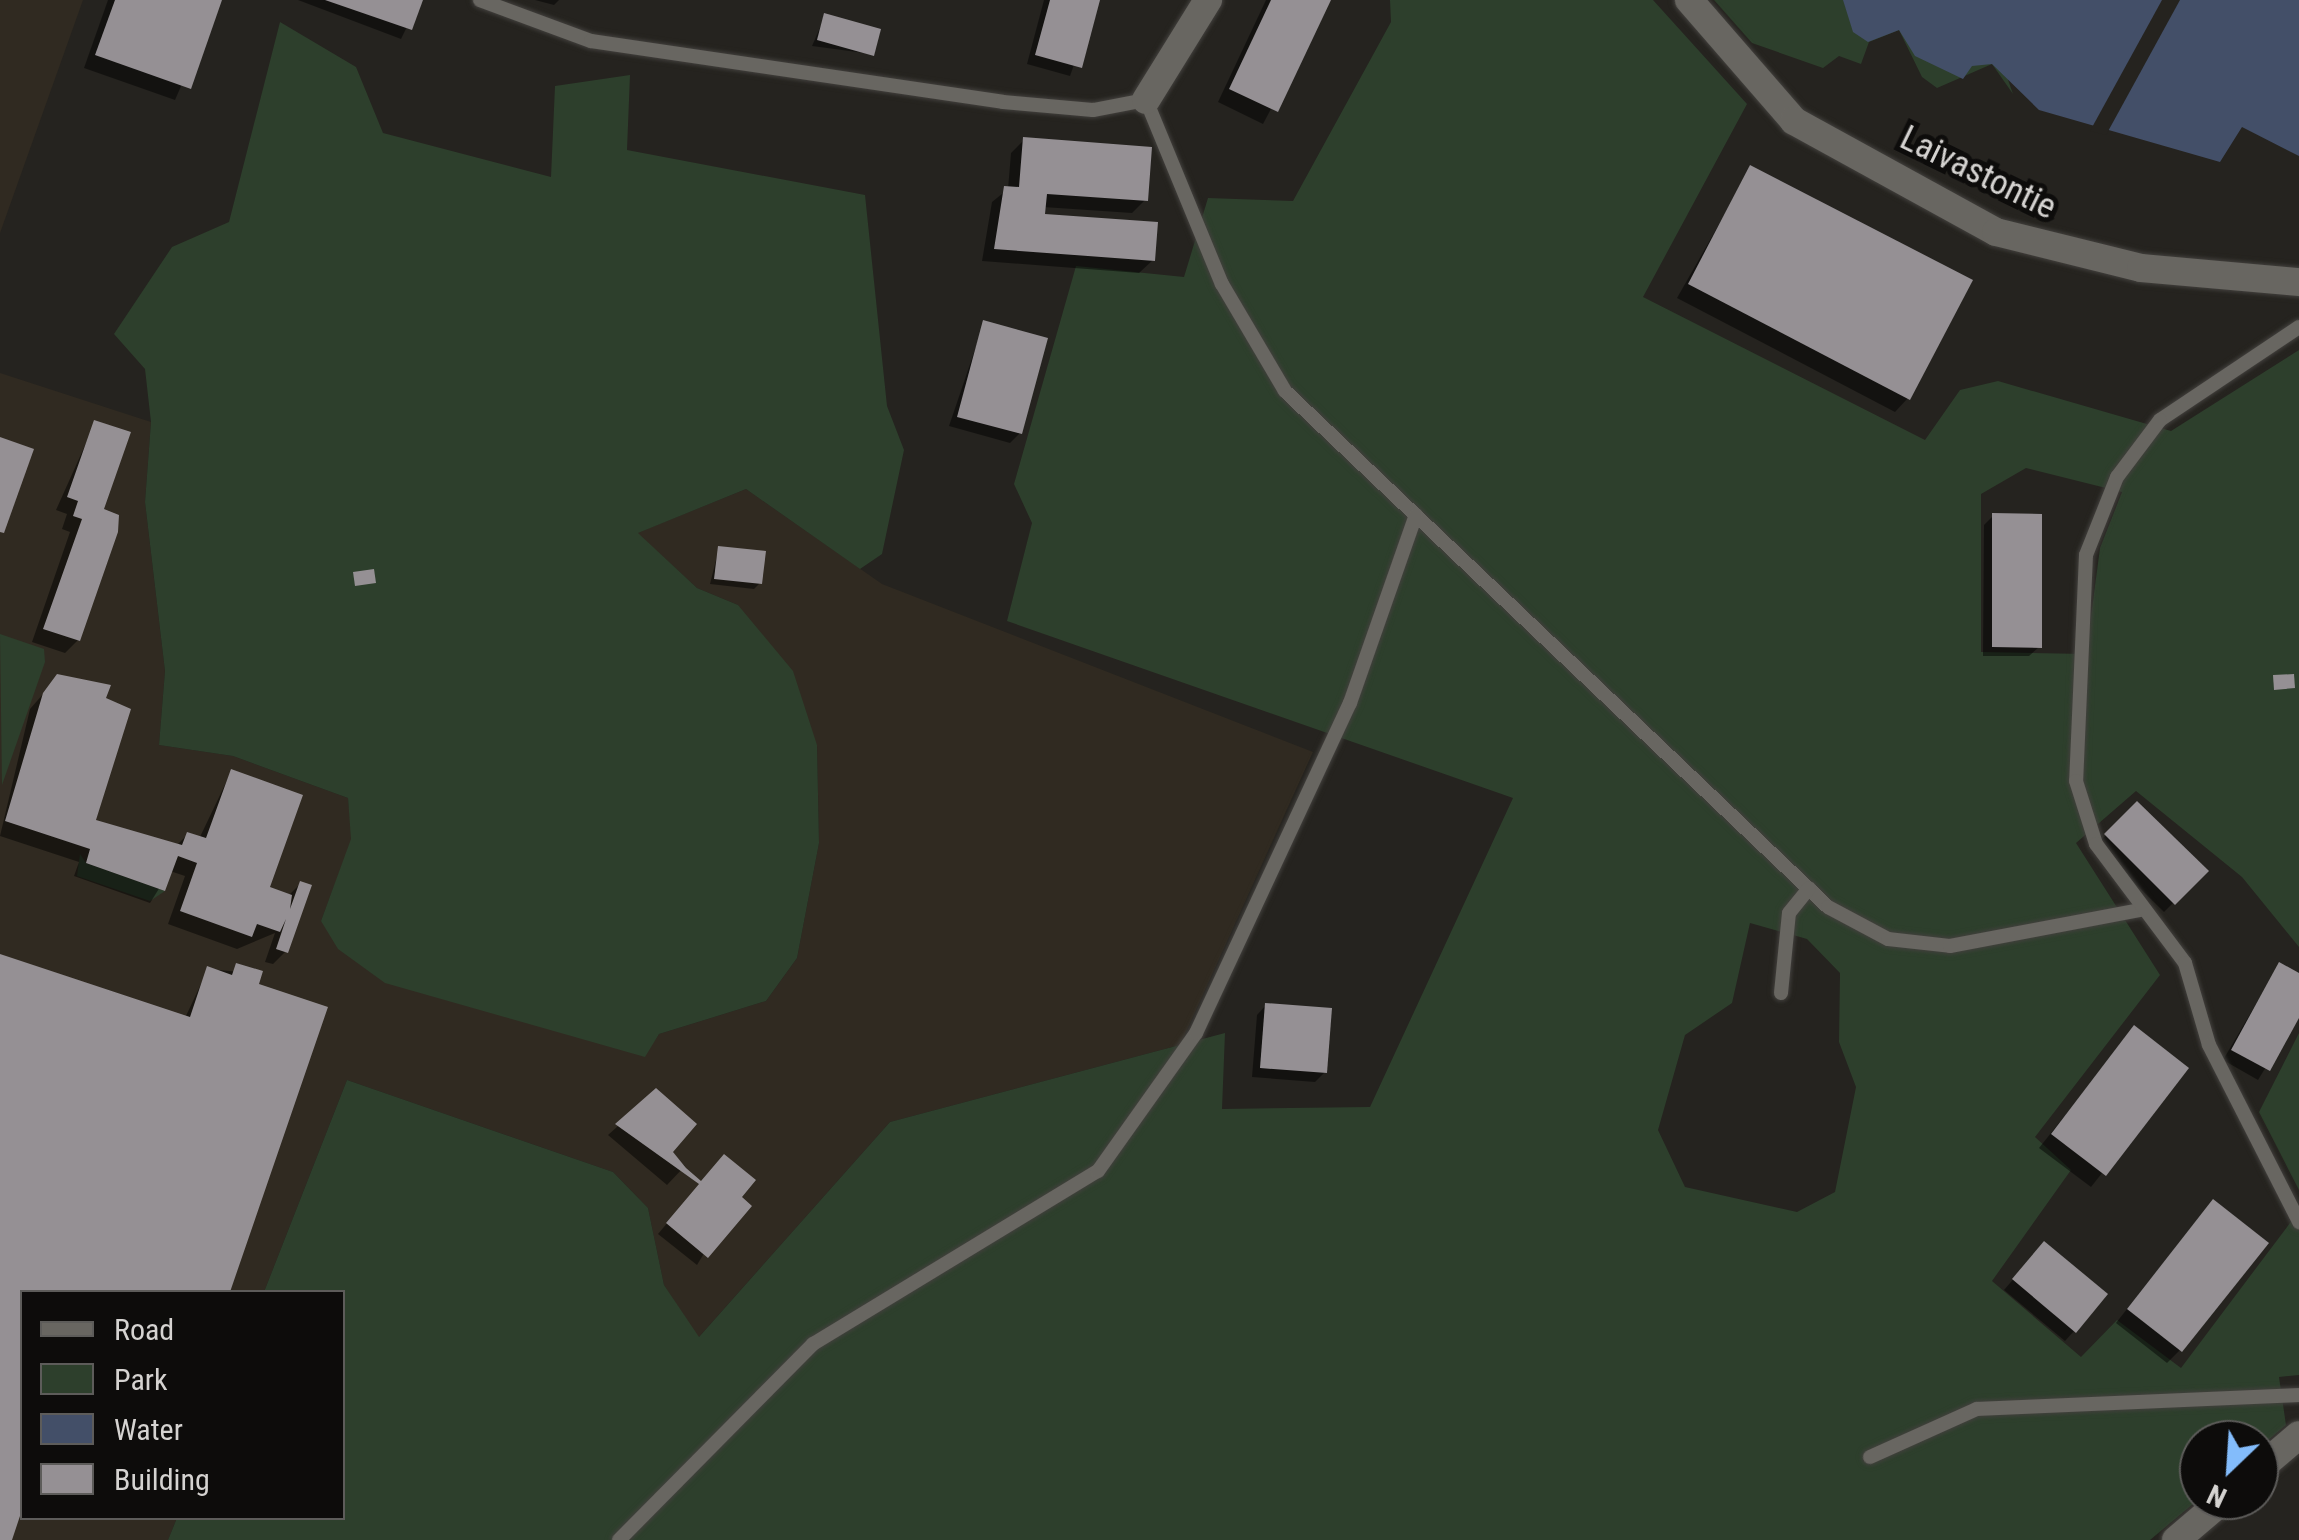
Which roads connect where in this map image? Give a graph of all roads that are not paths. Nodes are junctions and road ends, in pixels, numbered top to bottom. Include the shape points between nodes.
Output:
1 (480, 0) edge
2 (1208, 0) edge
3 (1689, 0) edge
4 (1146, 100) junction
5 (2299, 282) edge
6 (2299, 328) edge
7 (1416, 515) junction
8 (1809, 888) junction
9 (2145, 909) junction
10 (1781, 992) dead end
11 (2299, 1222) edge
12 (2299, 1394) edge
13 (2299, 1435) edge
14 (2279, 1452) edge
15 (1870, 1458) dead end
16 (2200, 1520) edge
17 (619, 1540) edge
18 (2176, 1540) edge

1 - 4 lane via 592,41 1003,102 1093,110
2 - 4 street
3 - 5 street, Laivastontie via 1794,121 1996,232 2141,268
4 - 7 lane via 1222,284 1285,391
6 - 9 lane via 2160,420 2118,478 2086,555 2076,781 2096,844
7 - 8 lane
7 - 17 lane via 1350,703 1196,1033 1098,1171 813,1344
8 - 9 lane via 1888,939 1950,946 2034,937
8 - 10 lane via 1789,914
9 - 11 lane via 2185,963 2208,1045
12 - 15 lane via 1977,1410
13 - 14 street
16 - 18 street

